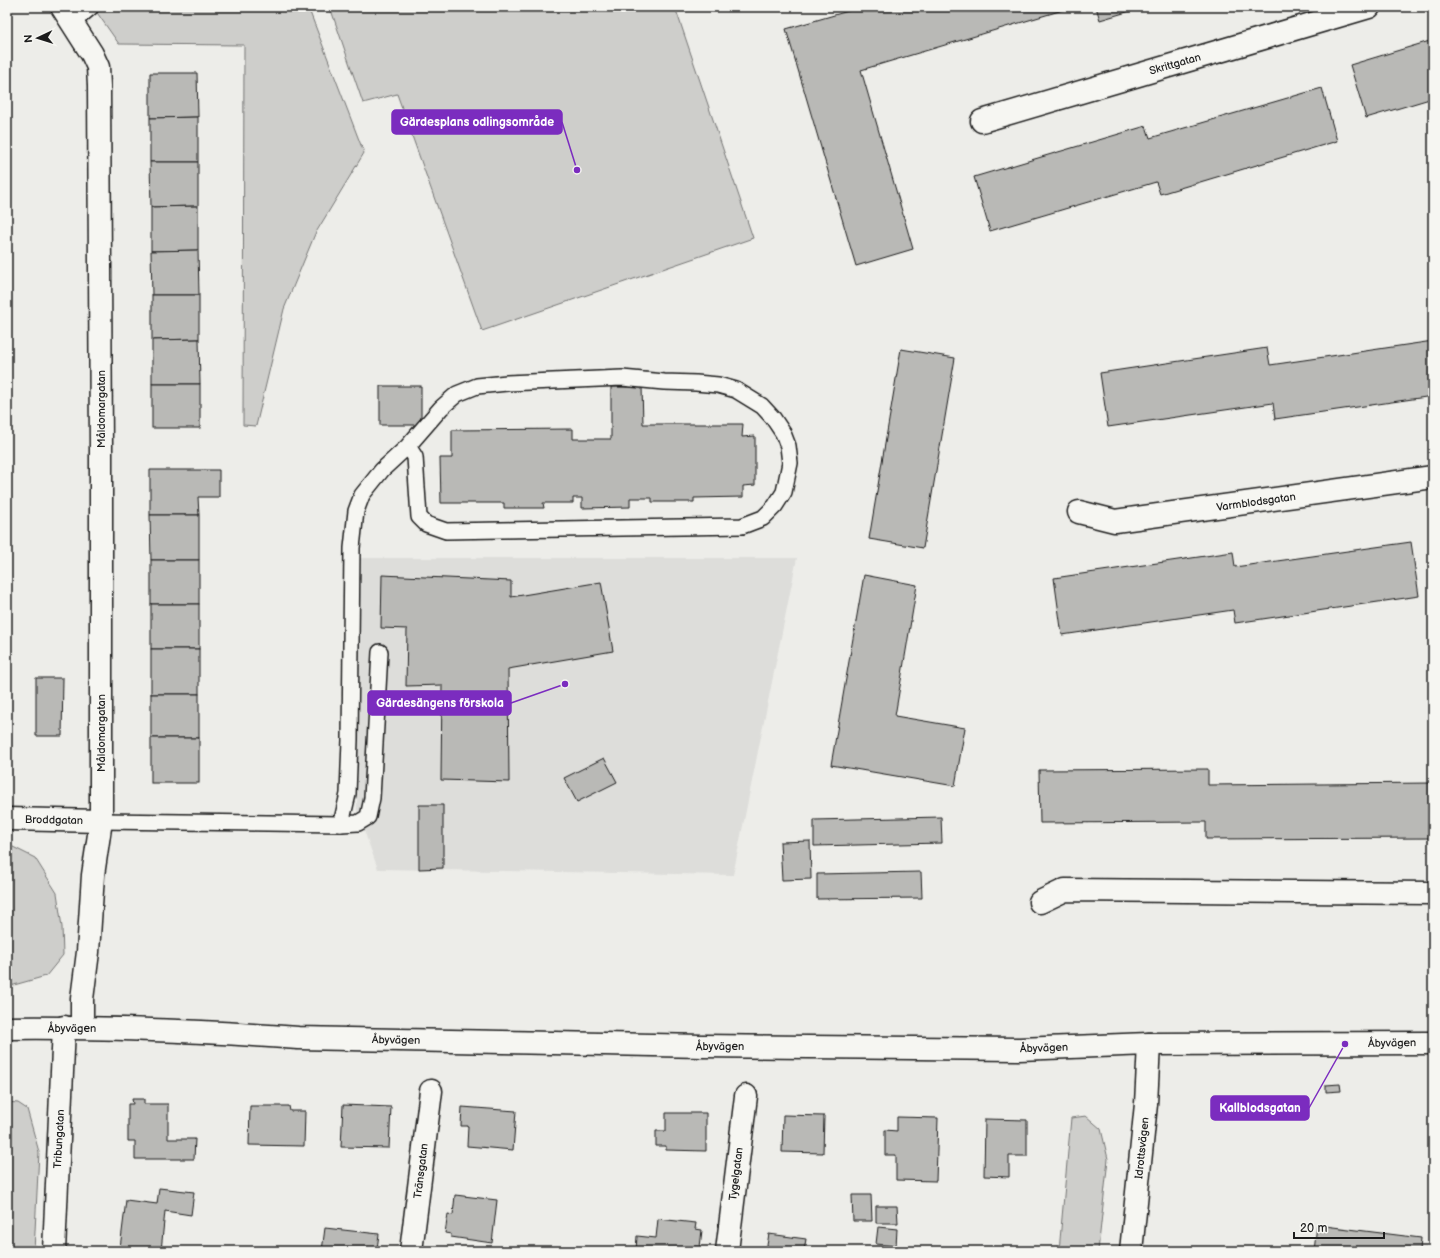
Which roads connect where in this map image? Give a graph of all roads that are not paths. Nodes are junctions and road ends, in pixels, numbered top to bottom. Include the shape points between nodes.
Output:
1 (91, 7) edge
2 (1369, 7) edge
3 (67, 15) edge
4 (982, 121) dead end
5 (408, 446) junction
6 (1433, 477) edge
7 (1079, 512) dead end
8 (380, 652) dead end
9 (7, 819) edge
10 (101, 821) junction
11 (340, 824) junction
12 (1433, 893) edge
13 (1040, 902) dead end
14 (73, 1027) junction
15 (7, 1028) edge
16 (1433, 1043) edge
17 (1149, 1044) junction
18 (431, 1091) dead end
19 (746, 1096) dead end
20 (54, 1251) edge
21 (412, 1251) edge
22 (727, 1251) edge
23 (1131, 1251) edge

1 - 3 lane
2 - 4 street, Skrittgatan
3 - 10 street, Måldomargatan via 98,67 99,86
5 - 5 lane via 452,398 477,386 622,378 718,385 736,390 762,406 773,418 788,446 790,463 784,492 775,506 763,518 742,526 446,531 426,524 419,517 416,457
5 - 11 lane via 382,470 362,495 356,511 352,548 348,794
6 - 7 street, Varmblodsgatan via 1115,521
8 - 11 lane via 372,798 368,817 358,823
9 - 10 street, Broddgatan
10 - 11 lane
10 - 14 street, Måldomargatan via 93,875 82,999
12 - 13 street via 1065,890
14 - 15 street, Åbyvägen
14 - 17 street, Åbyvägen via 209,1031 298,1038 703,1046 1019,1049
14 - 20 street, Tribungatan
16 - 17 street, Åbyvägen
17 - 23 street, Idrottsvägen via 1146,1104
18 - 21 street, Tränsgatan
19 - 22 street, Tygelgatan

